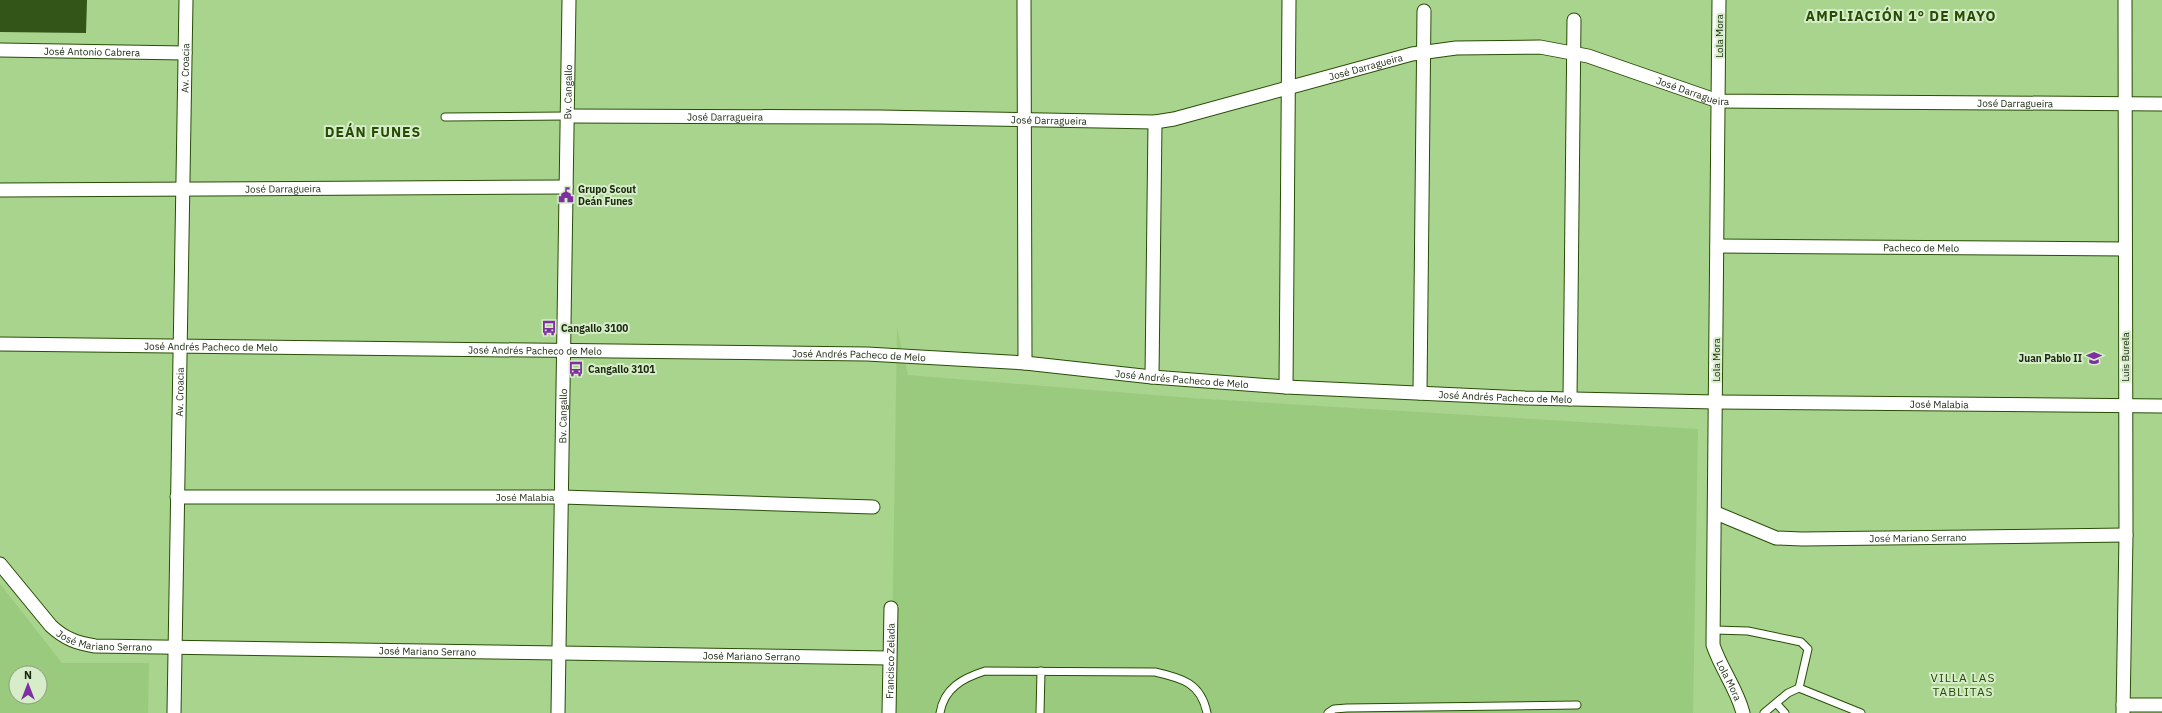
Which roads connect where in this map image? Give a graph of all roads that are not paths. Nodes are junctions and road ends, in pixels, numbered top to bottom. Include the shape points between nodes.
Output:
1 (186, 0) edge
2 (569, 0) edge
3 (1024, 0) edge
4 (1289, 0) edge
5 (1719, 0) edge
6 (2125, 0) edge
7 (1424, 11) dead end
8 (1574, 20) dead end
9 (0, 50) edge
10 (1423, 52) junction
11 (185, 53) junction
12 (1574, 53) junction
13 (1288, 87) junction
14 (1718, 101) junction
15 (2125, 104) junction
16 (2162, 104) edge
17 (567, 116) junction
18 (445, 117) dead end
19 (1024, 120) junction
20 (1155, 122) junction
21 (566, 187) junction
22 (182, 189) junction
23 (0, 190) edge
24 (1717, 246) junction
25 (2125, 249) junction
26 (0, 344) edge
27 (180, 346) junction
28 (564, 349) junction
29 (1025, 363) junction
30 (1152, 376) junction
31 (1286, 387) junction
32 (1420, 393) junction
33 (1570, 399) junction
34 (1716, 402) junction
35 (2125, 405) junction
36 (2162, 406) edge
37 (177, 497) junction
38 (562, 497) junction
39 (873, 507) dead end
40 (1716, 513) junction
41 (2126, 535) junction
42 (0, 564) edge
43 (891, 608) dead end
44 (1715, 630) junction
45 (175, 648) junction
46 (559, 652) junction
47 (889, 658) junction
48 (1041, 671) junction
49 (1799, 688) junction
50 (1776, 703) junction
51 (1577, 705) dead end
52 (2162, 705) edge
53 (2123, 709) edge
54 (174, 713) edge
55 (558, 713) edge
56 (889, 713) edge
57 (940, 713) edge
58 (1040, 713) edge
59 (1207, 713) edge
60 (1328, 713) edge
61 (1743, 713) edge
62 (1764, 713) edge
63 (1785, 713) edge
64 (1861, 713) edge

1 - 11 street, Av. Croacia
2 - 17 street, Bv. Cangallo
3 - 19 street
4 - 13 street
5 - 14 street, Lola Mora
6 - 15 street, Luis Burela
7 - 10 street
8 - 12 street
9 - 11 street, José Antonio Cabrera
10 - 12 street, José Darragueira via 1456,48 1540,47
10 - 13 street, José Darragueira
10 - 32 street
11 - 22 street, Av. Croacia
12 - 14 street, José Darragueira
12 - 33 street
13 - 20 street, José Darragueira
13 - 31 street
14 - 15 street, José Darragueira
14 - 24 street, Lola Mora
15 - 16 street, José Darragueira
15 - 25 street, Luis Burela
17 - 18 lane
17 - 19 street, José Darragueira
17 - 21 street, Bv. Cangallo
19 - 20 street, José Darragueira
19 - 29 street
20 - 30 street
21 - 22 street, José Darragueira
21 - 28 street, Bv. Cangallo
22 - 23 street, José Darragueira
22 - 27 street, Av. Croacia
24 - 25 street, Pacheco de Melo
24 - 34 street, Lola Mora
25 - 35 street, Luis Burela
26 - 27 street, José Andrés Pacheco de Melo
27 - 28 street, José Andrés Pacheco de Melo
27 - 37 street, Av. Croacia
28 - 29 street, José Andrés Pacheco de Melo via 867,354
28 - 38 street, Bv. Cangallo
29 - 30 street, José Andrés Pacheco de Melo
30 - 31 street, José Andrés Pacheco de Melo
31 - 32 street, José Andrés Pacheco de Melo
32 - 33 street, José Andrés Pacheco de Melo
33 - 34 street, José Andrés Pacheco de Melo
34 - 35 street, José Malabia
34 - 40 street, Lola Mora
35 - 36 street, José Malabia
35 - 41 street, Luis Burela
37 - 38 street, José Malabia
37 - 45 street, Av. Croacia
38 - 39 street, José Malabia
38 - 46 street, Bv. Cangallo
40 - 41 street, José Mariano Serrano via 1776,538
40 - 44 street, Lola Mora
41 - 53 street, Luis Burela
42 - 45 street, José Mariano Serrano via 52,626 61,635 76,643 95,646
43 - 47 street, Francisco Zelada
44 - 49 lane via 1748,631 1801,642 1808,649
44 - 61 street, Lola Mora via 1714,645 1717,657 1740,701
45 - 46 street, José Mariano Serrano
45 - 54 street, Av. Croacia
46 - 47 street, José Mariano Serrano
46 - 55 street, Bv. Cangallo
47 - 56 street, Francisco Zelada
48 - 57 lane via 985,671 966,677 953,686 942,702
48 - 58 lane
48 - 59 lane via 1155,672 1181,678 1192,685 1203,698
49 - 50 lane
49 - 64 lane
50 - 62 lane
50 - 63 lane
51 - 60 lane via 1347,708 1334,709
52 - 53 street

